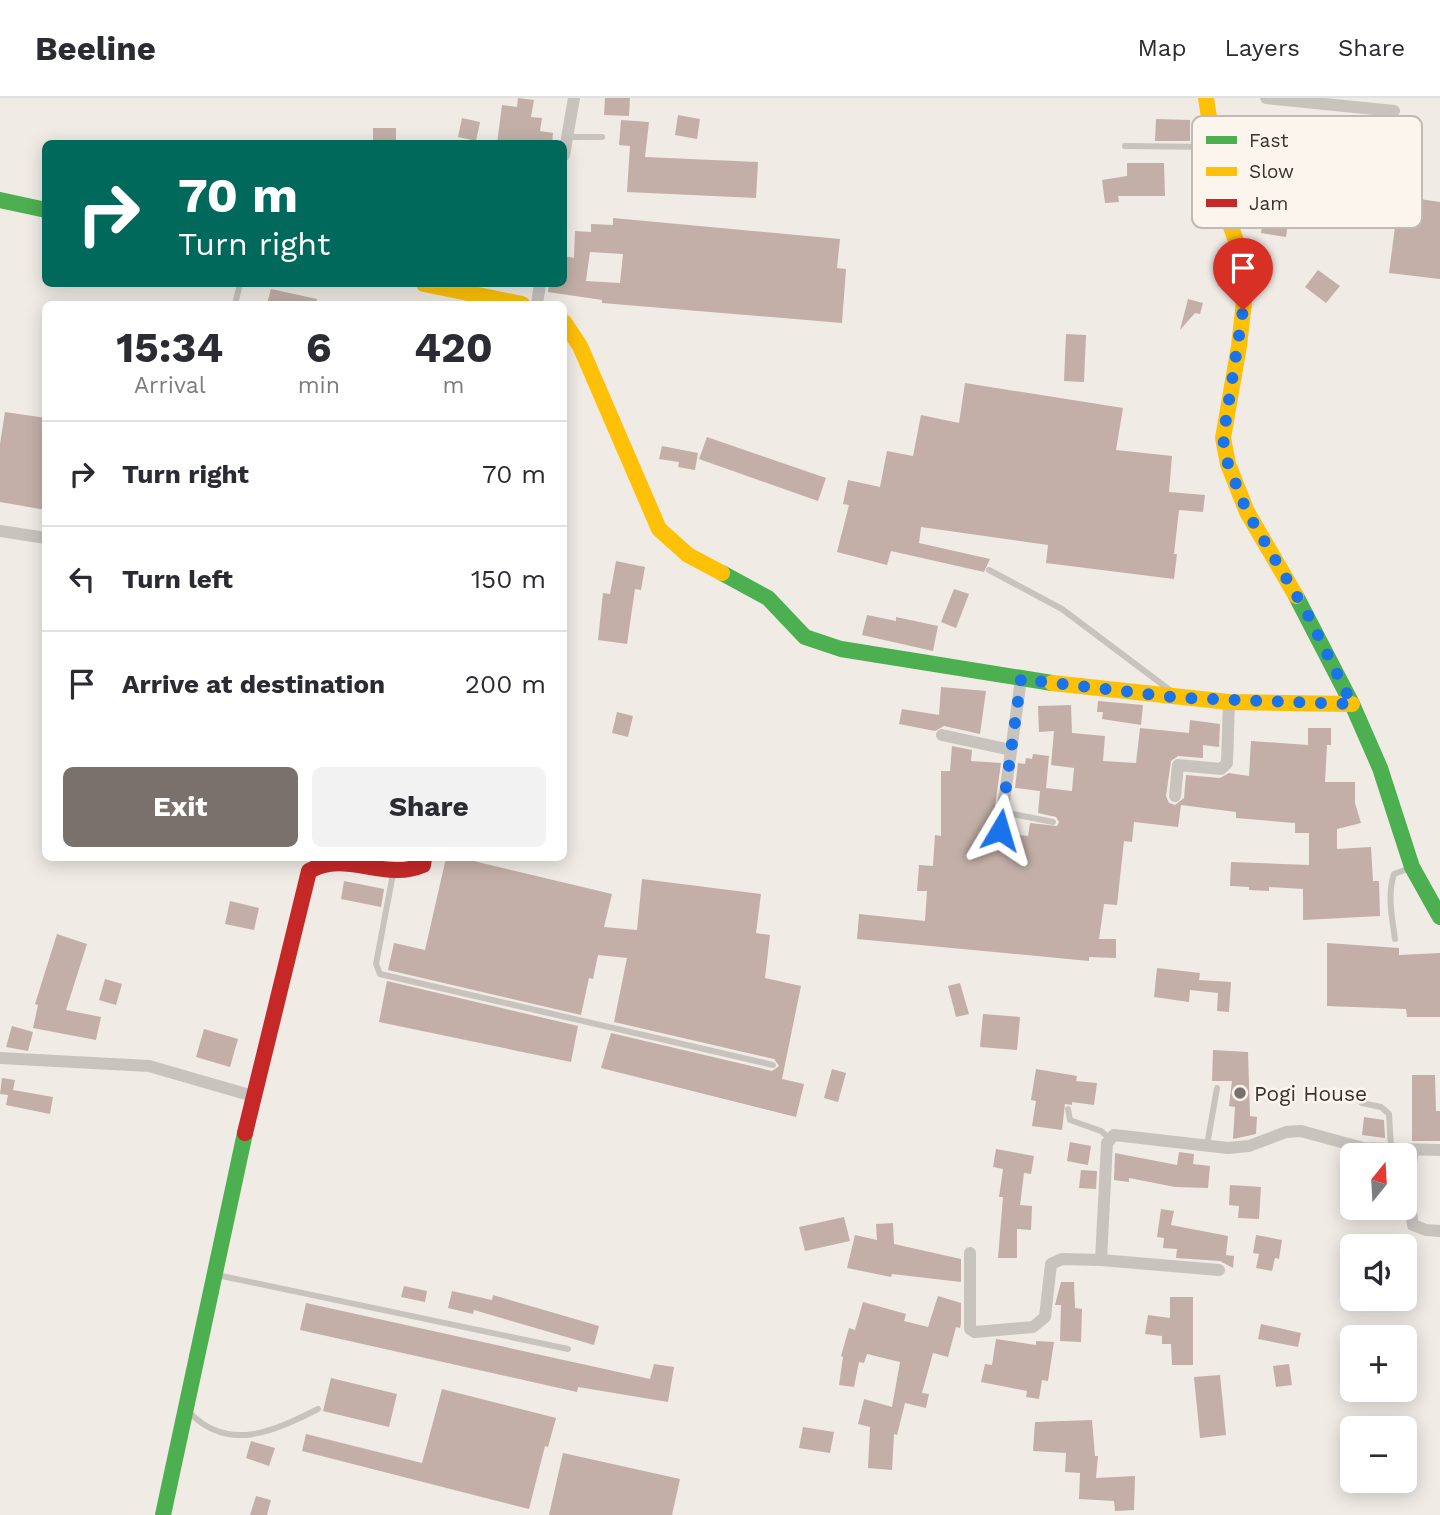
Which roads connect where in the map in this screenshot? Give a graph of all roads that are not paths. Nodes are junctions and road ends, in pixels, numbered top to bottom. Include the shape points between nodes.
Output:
1 (574, 98) edge
2 (1206, 98) edge
3 (1266, 98) edge
4 (1394, 111) dead end
5 (1209, 116) edge
6 (602, 137) dead end
7 (567, 138) joint
8 (1125, 146) dead end
9 (1192, 147) edge
10 (0, 200) edge
11 (42, 209) edge
12 (1231, 228) edge
13 (439, 287) edge
14 (507, 301) edge
15 (567, 327) edge
16 (0, 531) edge
17 (42, 537) edge
18 (989, 570) dead end
19 (1021, 679) junction
20 (1181, 698) junction
21 (1229, 702) junction
22 (1352, 704) junction
23 (942, 735) dead end
24 (1011, 750) junction
25 (1175, 796) dead end
26 (1003, 812) junction
27 (1054, 822) dead end
28 (995, 838) dead end
29 (424, 861) edge
30 (1412, 867) junction
31 (394, 872) junction
32 (1440, 917) edge
33 (1395, 939) dead end
34 (0, 1058) edge
35 (774, 1065) dead end
36 (1217, 1088) dead end
37 (253, 1096) junction
38 (1362, 1103) dead end
39 (1068, 1109) dead end
40 (1109, 1138) junction
41 (1342, 1143) edge
42 (1391, 1143) edge
43 (1207, 1146) junction
44 (1418, 1150) edge
45 (1440, 1150) edge
46 (1412, 1220) edge
47 (1440, 1231) edge
48 (970, 1253) dead end
49 (1101, 1261) junction
50 (1219, 1270) dead end
51 (215, 1275) junction
52 (568, 1349) dead end
53 (186, 1408) junction
54 (318, 1409) dead end
55 (163, 1515) edge

1 - 7 street
2 - 5 street
3 - 4 street
6 - 7 lane
8 - 9 lane
10 - 11 street
12 - 22 street via 1246,284 1223,439 1228,464 1247,512 1308,615
13 - 14 street
15 - 19 street via 580,346 659,529 688,555 768,598 805,637 841,649
16 - 17 street
18 - 20 lane via 1062,609
19 - 20 street
19 - 24 street
20 - 21 street
21 - 22 street
21 - 25 street via 1227,762 1221,769 1178,765
22 - 30 street via 1380,768
23 - 24 street
24 - 26 street
26 - 27 lane
26 - 28 street
29 - 31 street via 412,873
30 - 32 street
30 - 33 lane via 1394,874 1391,883
31 - 35 lane via 376,964 380,974
31 - 37 street via 335,861 318,863 309,871
34 - 37 street via 149,1066
36 - 43 lane
37 - 51 street
38 - 42 lane via 1389,1114
39 - 40 lane via 1070,1120
40 - 43 street
40 - 49 street
41 - 43 street via 1293,1131 1249,1146
44 - 45 street
46 - 47 street via 1413,1225
48 - 49 street via 968,1321 975,1332 1033,1327 1045,1317 1051,1264 1062,1259
49 - 50 street
51 - 52 lane
51 - 53 street
53 - 54 lane via 218,1429 254,1436
53 - 55 street

